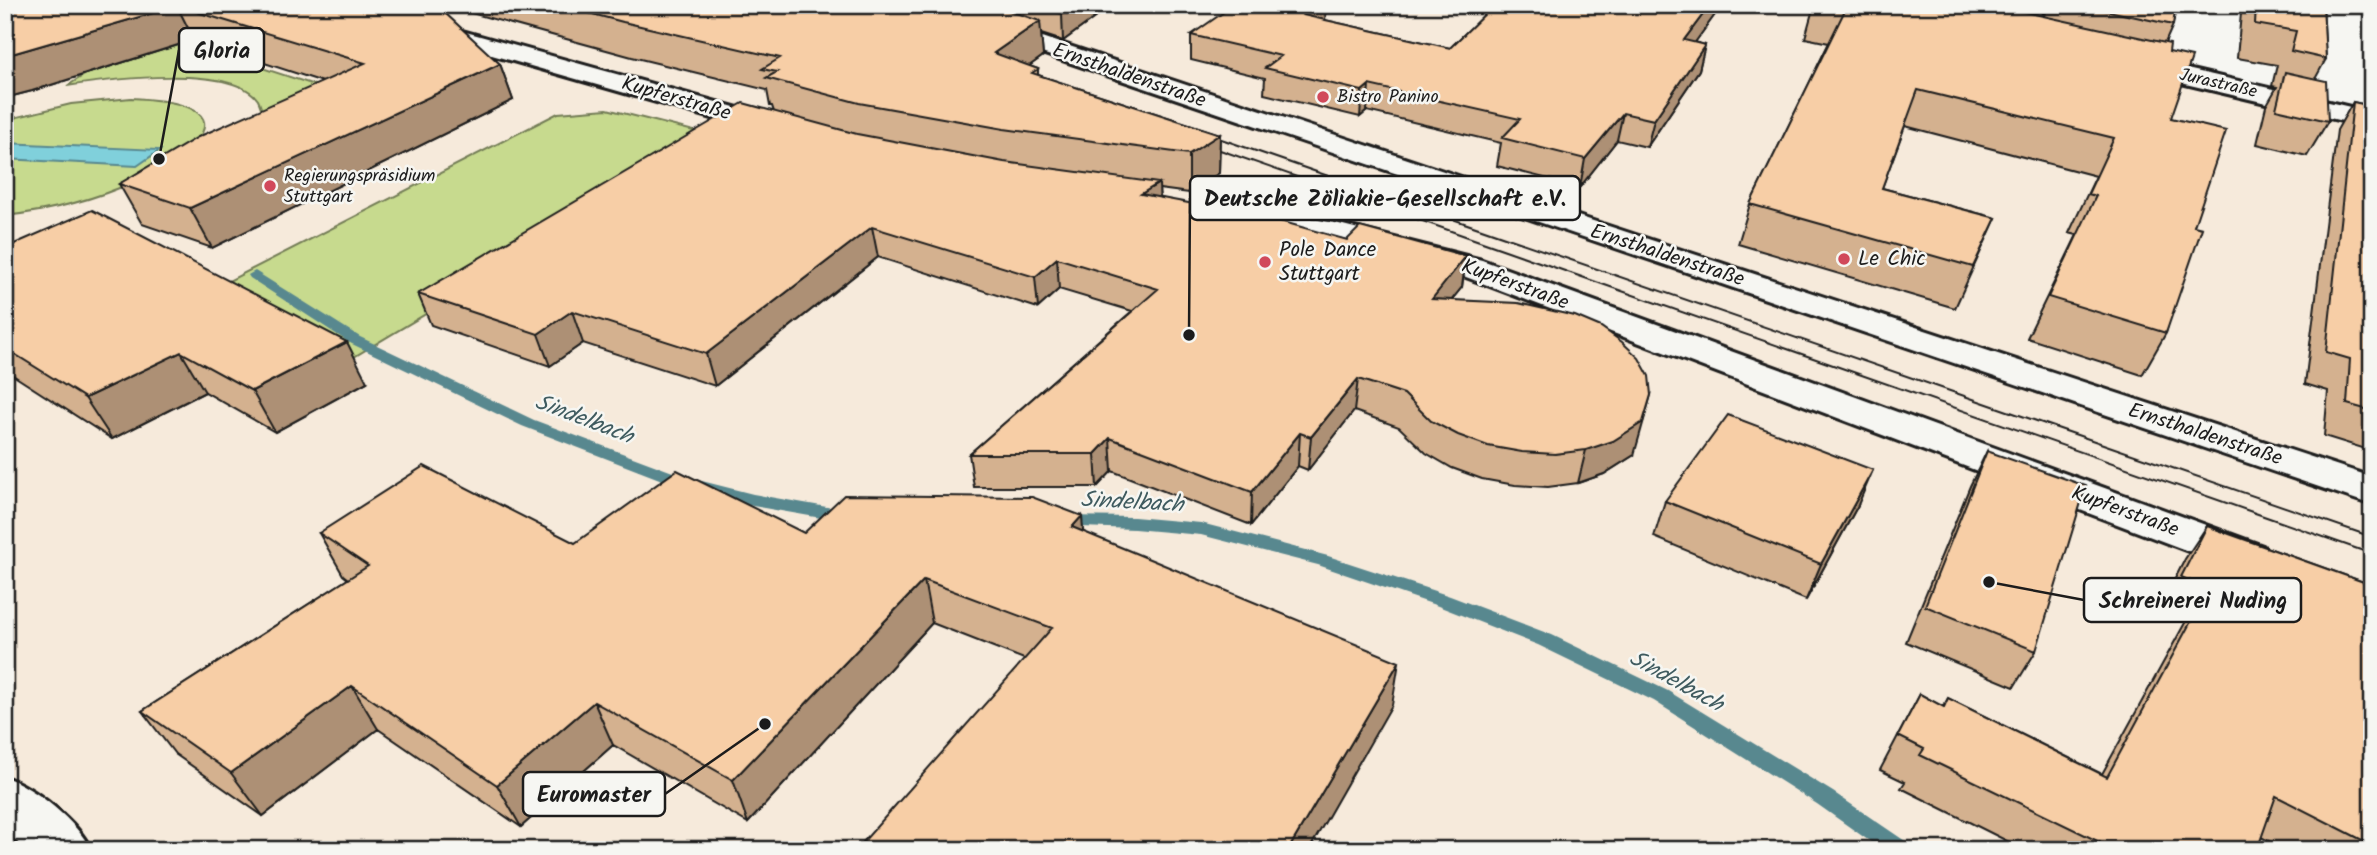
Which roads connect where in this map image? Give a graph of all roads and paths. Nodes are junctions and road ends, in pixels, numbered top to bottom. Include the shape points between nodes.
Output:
1 (342, 5) edge
2 (923, 5) edge
3 (2033, 5) edge
4 (2048, 45) edge
5 (2115, 60) edge
6 (2372, 120) edge
7 (808, 136) edge
8 (1199, 206) edge
9 (2372, 491) edge
10 (2280, 569) edge
11 (5, 799) edge
12 (64, 850) edge

1 - 7 street, Kupferstraße
2 - 9 street, Ernsthaldenstraße
3 - 4 street via 2009,36
5 - 6 street, Jurastraße
8 - 10 street, Kupferstraße via 1335,232 1470,267
11 - 12 street

